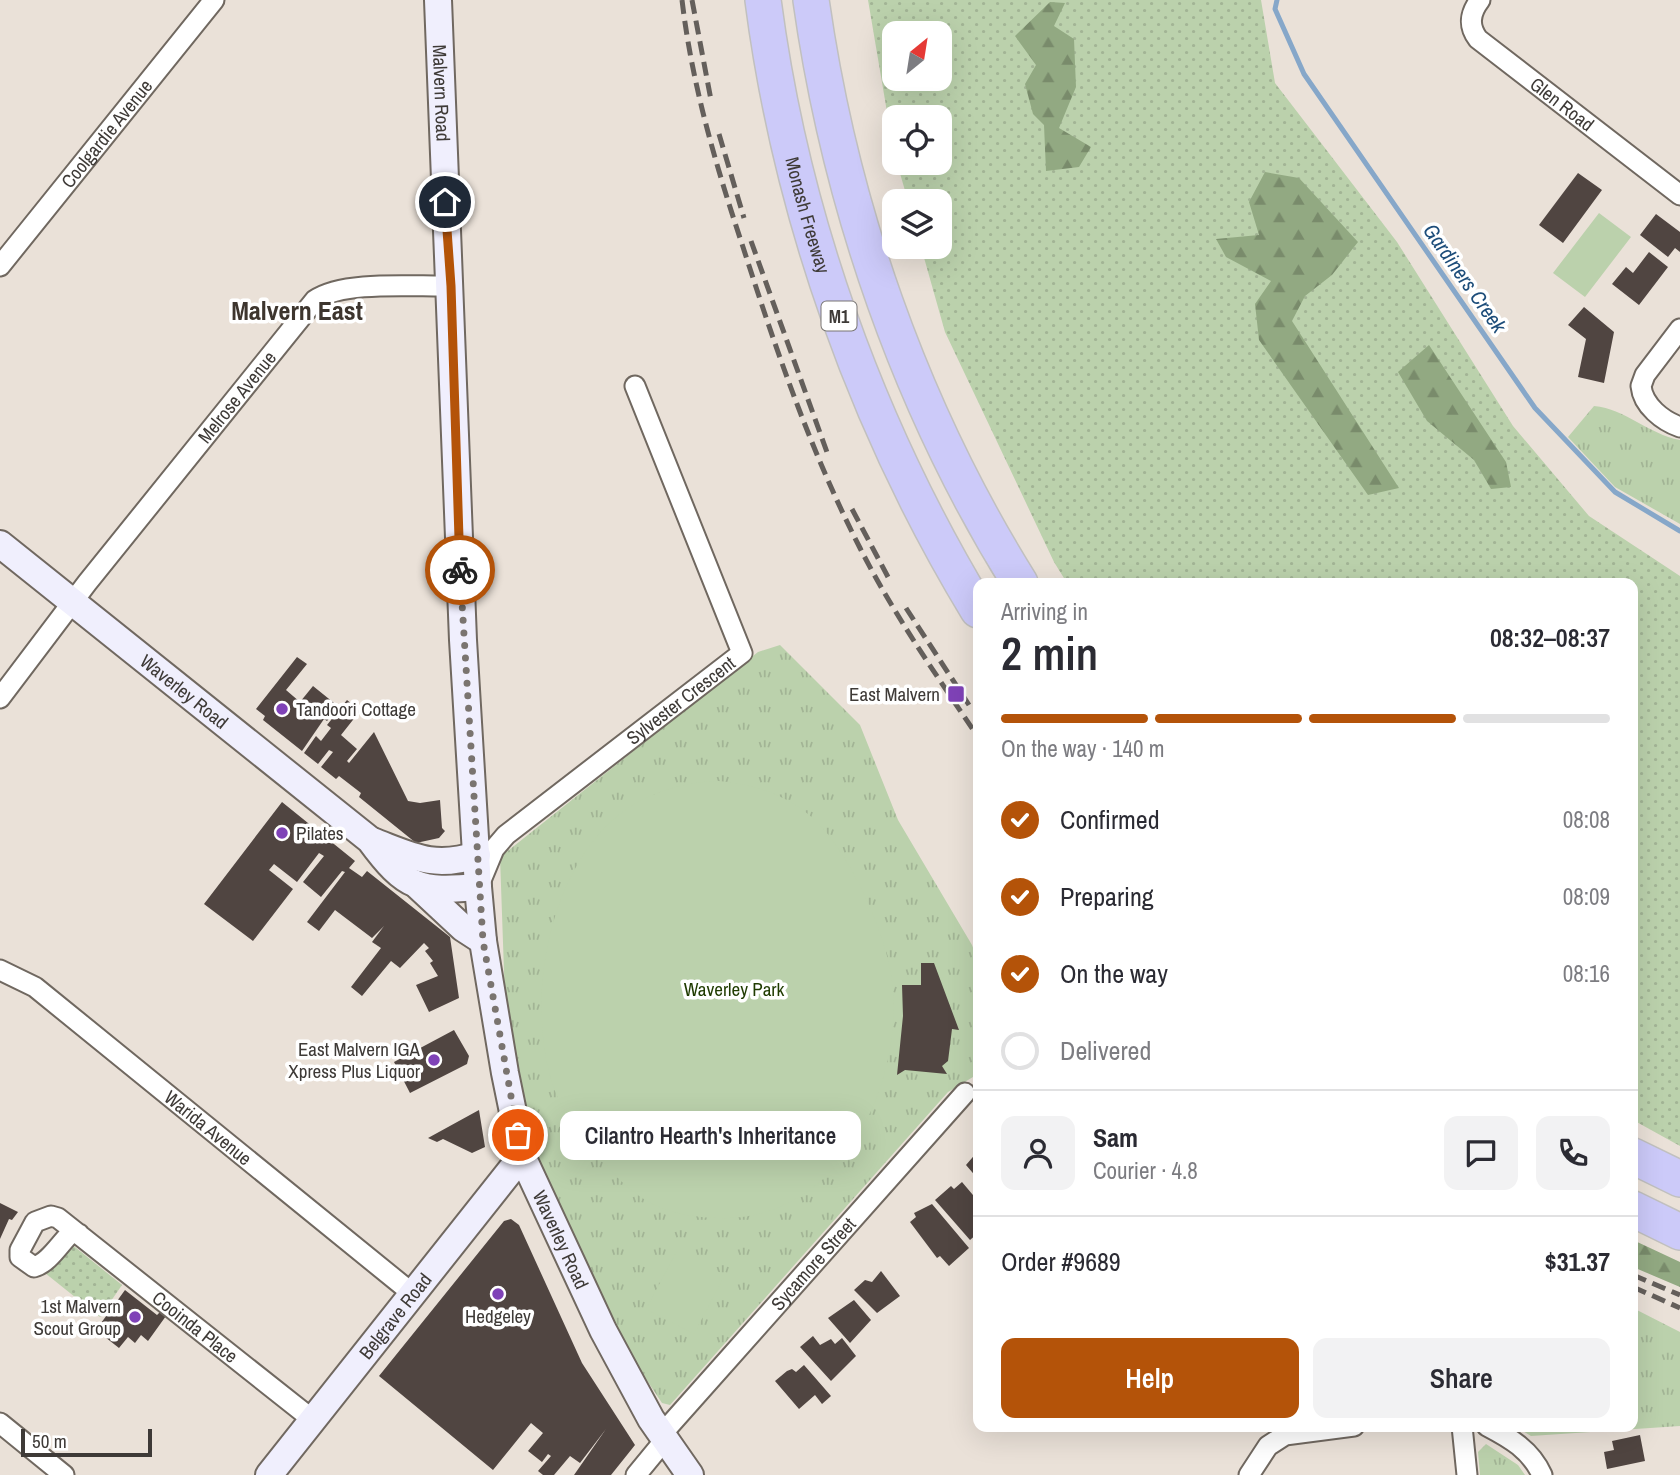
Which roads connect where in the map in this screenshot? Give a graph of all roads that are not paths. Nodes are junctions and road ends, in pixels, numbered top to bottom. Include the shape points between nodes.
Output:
1 (214, 0) edge
2 (438, 0) edge
3 (763, 0) edge
4 (811, 0) edge
5 (1480, 0) edge
6 (1680, 195) edge
7 (0, 266) edge
8 (451, 286) junction
9 (1680, 329) edge
10 (635, 386) dead end
11 (1680, 427) edge
12 (0, 544) edge
13 (1017, 578) edge
14 (973, 601) edge
15 (73, 603) junction
16 (0, 698) edge
17 (370, 840) junction
18 (486, 852) junction
19 (419, 887) junction
20 (478, 887) junction
21 (483, 941) junction
22 (0, 970) edge
23 (965, 1093) dead end
24 (522, 1156) junction
25 (1638, 1158) edge
26 (1680, 1179) edge
27 (1638, 1211) edge
28 (1680, 1232) edge
29 (79, 1234) dead end
30 (414, 1294) junction
31 (313, 1420) junction
32 (0, 1423) edge
33 (1308, 1432) edge
34 (1463, 1432) edge
35 (1496, 1432) edge
36 (663, 1438) junction
37 (64, 1475) edge
38 (269, 1475) edge
39 (636, 1475) edge
40 (690, 1475) edge
41 (1250, 1475) edge
42 (1467, 1475) edge
43 (1542, 1475) edge

1 - 7 street, Coolgardie Avenue
2 - 8 main road, Malvern Road
3 - 14 highway, Monash Freeway / M1 via 788,140 837,311 909,484
4 - 13 highway, M1 via 836,134 882,292 943,440
5 - 6 street, Glen Road via 1471,24 1478,39
8 - 15 street, Melrose Avenue via 346,289 315,300
8 - 18 main road, Malvern Road via 463,640
9 - 11 street via 1645,375 1642,391 1657,414
10 - 18 street, Sylvester Crescent via 742,653
12 - 15 main road, Waverley Road
15 - 16 street, Melrose Avenue
15 - 17 main road, Waverley Road
17 - 18 main road, Waverley Road via 426,862
17 - 19 main road, Waverley Road via 397,873
18 - 20 main road, Malvern Road
19 - 20 main road
19 - 21 main road, Waverley Road
20 - 21 main road, Malvern Road
21 - 24 main road, Waverley Road
22 - 30 street, Warida Avenue via 35,987
23 - 36 street, Sycamore Street
24 - 30 main road, Belgrave Road
24 - 36 main road, Waverley Road via 603,1330
25 - 26 highway
27 - 28 highway
29 - 31 street, Cooinda Place
30 - 31 main road, Belgrave Road
31 - 38 main road, Belgrave Road
32 - 37 street
33 - 41 street via 1285,1435 1268,1446
34 - 42 street
35 - 43 street via 1526,1451
36 - 39 street, Sycamore Street
36 - 40 main road, Waverley Road

